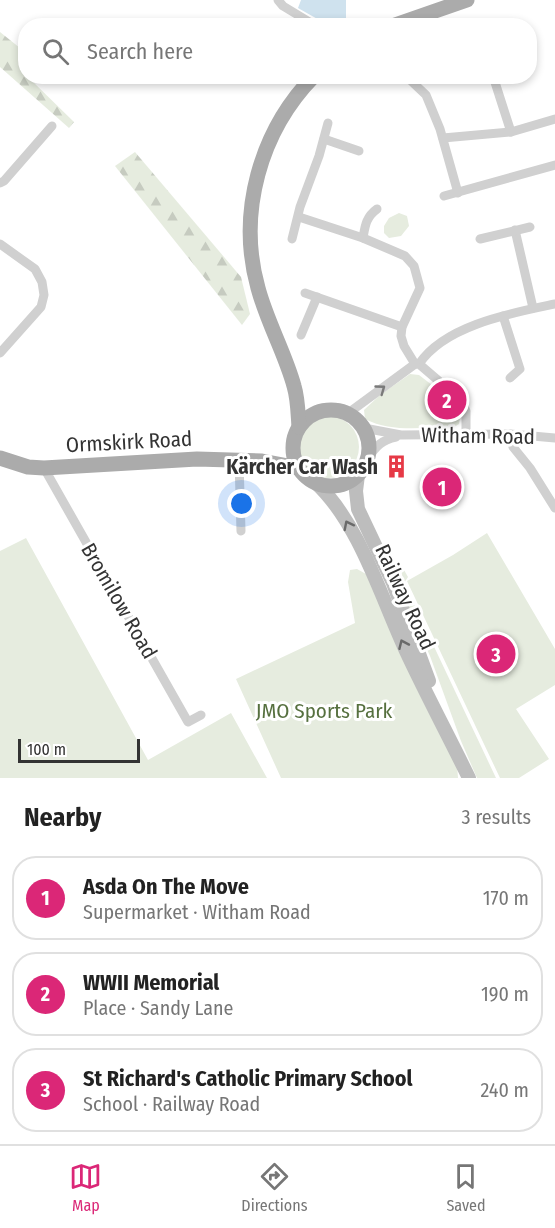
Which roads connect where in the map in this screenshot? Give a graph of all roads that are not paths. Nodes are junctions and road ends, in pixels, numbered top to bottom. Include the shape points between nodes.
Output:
1 (278, 0) edge
2 (467, 0) edge
3 (303, 18) edge
4 (415, 18) edge
5 (307, 84) edge
6 (415, 84) edge
7 (496, 84) edge
8 (554, 122) edge
9 (328, 123) dead end
10 (52, 126) dead end
11 (511, 132) junction
12 (443, 138) junction
13 (324, 139) junction
14 (360, 153) dead end
15 (555, 165) edge
16 (0, 183) edge
17 (458, 193) junction
18 (444, 196) dead end
19 (378, 209) dead end
20 (298, 218) junction
21 (530, 226) dead end
22 (515, 230) junction
23 (363, 238) junction
24 (292, 239) dead end
25 (480, 239) dead end
26 (0, 244) edge
27 (305, 293) dead end
28 (317, 297) junction
29 (555, 304) edge
30 (533, 308) junction
31 (503, 316) junction
32 (402, 327) junction
33 (301, 335) dead end
34 (0, 353) edge
35 (417, 364) junction
36 (510, 378) dead end
37 (295, 388) junction
38 (321, 411) junction
39 (347, 414) junction
40 (299, 427) junction
41 (364, 428) junction
42 (466, 434) junction
43 (510, 434) junction
44 (401, 435) junction
45 (555, 438) edge
46 (293, 446) junction
47 (0, 458) edge
48 (368, 458) junction
49 (239, 460) junction
50 (262, 462) junction
51 (44, 468) junction
52 (299, 468) junction
53 (358, 476) junction
54 (316, 483) junction
55 (555, 508) edge
56 (241, 531) dead end
57 (370, 535) junction
58 (363, 555) junction
59 (201, 715) dead end
60 (448, 734) junction
61 (469, 778) edge

1 - 3 street
2 - 4 main road
5 - 37 main road via 274,132 259,170 250,224 257,287
6 - 12 street via 426,94
7 - 11 street
8 - 11 street
9 - 13 street
10 - 16 street
11 - 12 street
12 - 17 street
13 - 14 street
13 - 20 street
15 - 17 street
17 - 18 street
19 - 23 street via 370,214
20 - 23 street
20 - 24 street
21 - 22 street
22 - 25 street
22 - 30 street
23 - 32 street via 405,256 414,266 420,288
26 - 34 street via 35,269 44,295 41,307
27 - 28 street
28 - 32 street
28 - 33 street
29 - 30 street
30 - 31 street
31 - 35 street via 433,347
31 - 36 street via 520,369
32 - 35 street via 404,346
39 -> 35 street
35 - 42 street via 461,400 466,411
37 - 38 main road
37 - 40 main road
38 - 39 main road
38 - 40 main road
39 - 41 main road
40 - 46 main road
41 - 44 street, Witham Road
41 - 48 main road
42 - 43 street, Witham Road
42 - 44 street, Witham Road
43 - 45 street, Witham Road
43 - 55 street via 513,447
44 - 48 street, Witham Road via 381,442
46 - 50 main road
46 - 52 main road
47 - 51 main road, Ormskirk Road
48 - 53 main road
49 - 50 main road, Ormskirk Road
49 - 51 main road, Ormskirk Road
49 - 56 street
50 - 52 main road, Ormskirk Road
51 - 59 street, Bromilow Road via 188,722
52 - 54 main road
53 - 54 main road via 338,486
53 - 57 main road, Railway Road via 358,509
58 -> 54 main road, Railway Road via 339,508
57 - 58 main road
57 - 60 main road, Railway Road via 393,583
60 -> 58 main road, Railway Road
60 - 61 main road, Railway Road

